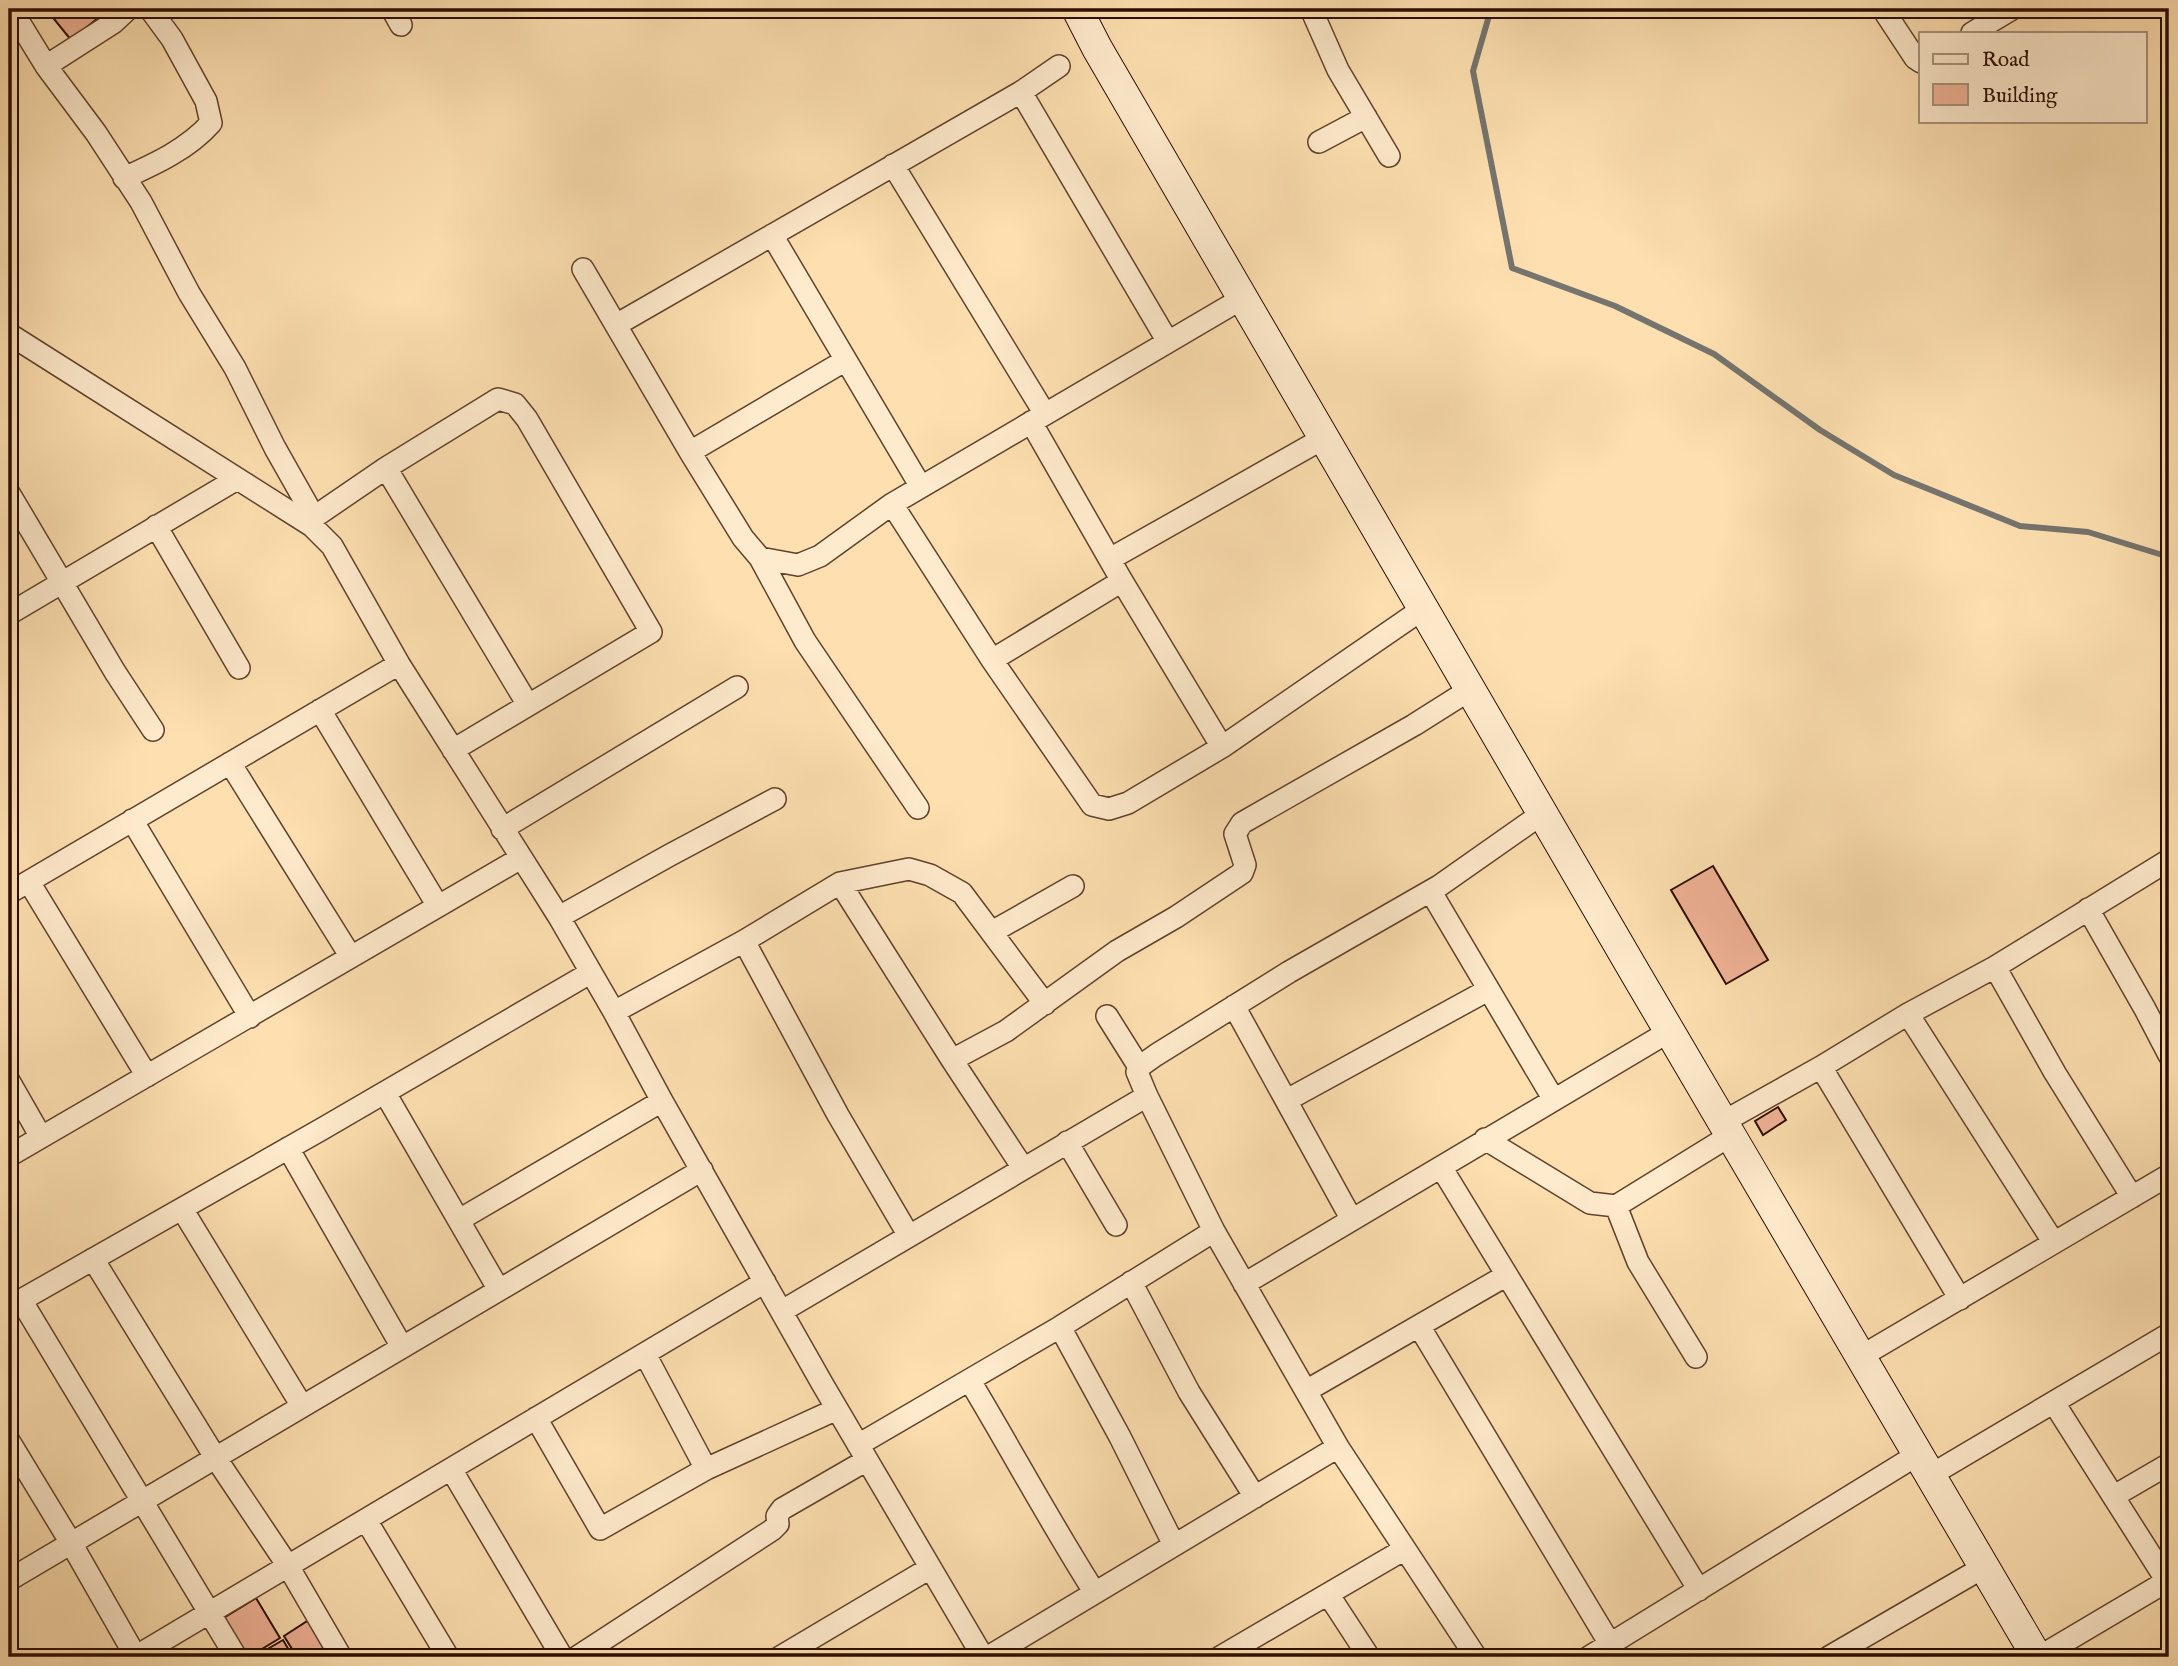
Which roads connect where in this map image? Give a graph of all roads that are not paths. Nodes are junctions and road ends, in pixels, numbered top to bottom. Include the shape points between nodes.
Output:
1 (11, 9) edge
2 (128, 9) edge
3 (150, 9) edge
4 (1077, 9) edge
5 (1311, 9) edge
6 (1885, 9) edge
7 (2012, 9) edge
8 (1974, 32) edge
9 (1919, 61) edge
10 (46, 66) junction
11 (1059, 66) dead end
12 (1021, 92) junction
13 (1366, 117) junction
14 (1319, 142) dead end
15 (1389, 156) dead end
16 (893, 165) junction
17 (124, 178) junction
18 (772, 235) junction
19 (583, 269) dead end
20 (1243, 298) junction
21 (616, 325) junction
22 (9, 334) edge
23 (1168, 342) junction
24 (846, 360) junction
25 (1038, 418) junction
26 (1324, 438) junction
27 (690, 452) junction
28 (386, 468) junction
29 (237, 479) junction
30 (921, 487) junction
31 (9, 493) edge
32 (892, 504) junction
33 (310, 520) junction
34 (156, 526) junction
35 (760, 558) junction
36 (1110, 559) junction
37 (61, 582) junction
38 (1122, 582) junction
39 (1424, 608) junction
40 (9, 614) edge
41 (992, 660) junction
42 (399, 664) junction
43 (239, 668) dead end
44 (737, 687) dead end
45 (1471, 689) junction
46 (528, 705) junction
47 (320, 710) junction
48 (153, 730) dead end
49 (1222, 747) junction
50 (453, 750) junction
51 (230, 763) junction
52 (775, 799) dead end
53 (918, 808) dead end
54 (1543, 814) junction
55 (132, 820) junction
56 (502, 829) junction
57 (521, 858) junction
58 (2169, 860) edge
59 (29, 882) junction
60 (840, 883) junction
61 (1073, 886) dead end
62 (1431, 891) junction
63 (9, 893) edge
64 (438, 906) junction
65 (2088, 909) junction
66 (559, 918) junction
67 (992, 932) junction
68 (744, 941) junction
69 (351, 957) junction
70 (1994, 967) junction
71 (590, 973) junction
72 (1488, 990) junction
73 (1045, 1004) junction
74 (1234, 1006) junction
75 (614, 1012) junction
76 (1908, 1014) junction
77 (1107, 1016) dead end
78 (250, 1017) junction
79 (1670, 1031) junction
80 (2169, 1055) edge
81 (952, 1060) junction
82 (1821, 1066) junction
83 (1139, 1068) junction
84 (148, 1076) junction
85 (9, 1081) edge
86 (385, 1093) junction
87 (1147, 1096) junction
88 (1287, 1100) junction
89 (1554, 1100) junction
90 (662, 1101) junction
91 (1727, 1129) junction
92 (41, 1137) junction
93 (1485, 1139) junction
94 (1068, 1142) junction
95 (288, 1148) junction
96 (9, 1156) edge
97 (1441, 1167) junction
98 (1023, 1168) junction
99 (702, 1170) junction
100 (2169, 1175) edge
101 (2132, 1197) junction
102 (1616, 1206) junction
103 (182, 1209) junction
104 (459, 1220) junction
105 (1352, 1220) junction
106 (1116, 1224) dead end
107 (1214, 1231) junction
108 (909, 1236) junction
109 (2054, 1243) junction
110 (93, 1259) junction
111 (1507, 1275) junction
112 (765, 1282) junction
113 (1131, 1282) junction
114 (1244, 1284) junction
115 (499, 1290) junction
116 (1960, 1299) junction
117 (15, 1303) edge
118 (782, 1311) junction
119 (1419, 1326) junction
120 (1060, 1327) junction
121 (2169, 1334) edge
122 (402, 1347) junction
123 (645, 1354) junction
124 (1696, 1357) dead end
125 (1860, 1357) junction
126 (970, 1381) junction
127 (1306, 1391) junction
128 (2054, 1403) junction
129 (302, 1406) junction
130 (837, 1409) junction
131 (536, 1418) junction
132 (9, 1441) edge
133 (1338, 1447) junction
134 (863, 1452) junction
135 (215, 1457) junction
136 (2169, 1464) edge
137 (1923, 1465) junction
138 (451, 1469) junction
139 (706, 1469) junction
140 (2114, 1496) junction
141 (1255, 1497) junction
142 (142, 1501) junction
143 (366, 1520) junction
144 (71, 1542) junction
145 (1174, 1545) junction
146 (1405, 1549) junction
147 (288, 1566) junction
148 (1984, 1567) junction
149 (930, 1568) junction
150 (9, 1580) edge
151 (2168, 1581) edge
152 (1699, 1590) junction
153 (1095, 1593) junction
154 (1328, 1594) junction
155 (210, 1612) junction
156 (1610, 1644) junction
157 (1253, 1649) edge
158 (136, 1657) edge
159 (236, 1657) edge
160 (341, 1657) edge
161 (448, 1657) edge
162 (562, 1657) edge
163 (577, 1657) edge
164 (780, 1657) edge
165 (985, 1657) edge
166 (1220, 1657) edge
167 (1368, 1657) edge
168 (1476, 1657) edge
169 (1589, 1657) edge
170 (1829, 1657) edge
171 (2038, 1657) edge

1 - 10 street
2 - 10 street
3 - 17 street via 206,101 211,123 159,162
4 - 20 street
5 - 13 street via 1338,70
6 - 9 street
7 - 8 street
10 - 17 street
11 - 12 street
12 - 16 street
12 - 23 street
13 - 14 street
13 - 15 street
16 - 18 street
16 - 25 street
17 - 33 street via 235,368
18 - 21 street
18 - 24 street
19 - 21 street
20 - 23 street
20 - 26 street
21 - 27 street
22 - 29 street
23 - 25 street
24 - 27 street
24 - 30 street
25 - 30 street
25 - 36 street
26 - 36 street
26 - 39 street
27 - 35 street
28 - 33 street
28 - 46 street
28 - 46 street via 498,399 514,404 527,419 651,632
29 - 33 street
29 - 34 street
30 - 32 street
31 - 37 street
32 - 35 street via 820,556 798,565
32 - 41 street
33 - 42 street via 332,546
34 - 37 street
34 - 43 street
35 - 53 street via 805,641
36 - 38 street
37 - 40 street
37 - 48 street
38 - 41 street
38 - 49 street
39 - 45 street
39 - 49 street
41 - 49 street via 1092,805 1109,809 1128,803
42 - 47 street
42 - 50 street
44 - 56 street
45 - 54 street
45 - 73 street via 1242,823 1236,834 1245,865 1242,873 1117,951
46 - 50 street
47 - 51 street
47 - 64 street
50 - 56 street
51 - 55 street
51 - 69 street
52 - 66 street
54 - 62 street
54 - 79 street
55 - 59 street
55 - 78 street
56 - 57 street
57 - 64 street
57 - 66 street
58 - 65 street
59 - 63 street
59 - 84 street
60 - 67 street via 909,869 930,875 962,893
60 - 68 street
60 - 81 street
61 - 67 street
62 - 72 street
62 - 74 street
64 - 69 street
65 - 70 street
65 - 80 street
66 - 71 street
67 - 73 street
68 - 75 street
68 - 108 street
69 - 78 street
70 - 76 street
70 - 101 street
71 - 75 street
71 - 86 street
72 - 88 street
72 - 89 street
73 - 81 street
74 - 83 street
74 - 88 street
75 - 90 street
76 - 82 street
76 - 109 street
77 - 83 street
78 - 84 street
79 - 89 street
79 - 91 street
81 - 98 street
82 - 91 street
82 - 116 street
83 - 87 street via 1137,1076
84 - 92 street
85 - 92 street
86 - 95 street
86 - 104 street
87 - 94 street
87 - 107 street
88 - 105 street
89 - 93 street
90 - 99 street
90 - 104 street
91 - 102 street
91 - 125 street
92 - 96 street
93 - 97 street
93 - 102 street via 1590,1203
94 - 98 street
94 - 106 street
95 - 103 street
95 - 122 street
97 - 105 street
97 - 111 street
98 - 108 street
99 - 112 street
99 - 115 street
100 - 101 street
101 - 109 street
102 - 124 street via 1638,1262
103 - 110 street
103 - 129 street
104 - 115 street
105 - 114 street
107 - 113 street
107 - 114 street
108 - 118 street
109 - 116 street
110 - 117 street
110 - 135 street
111 - 119 street
111 - 152 street
112 - 118 street
112 - 123 street
113 - 120 street
113 - 141 street via 1189,1392
114 - 127 street
115 - 122 street
116 - 125 street
117 - 142 street
118 - 130 street
119 - 127 street
119 - 156 street
120 - 126 street
120 - 145 street
121 - 128 street
122 - 129 street
123 - 131 street
123 - 139 street
125 - 137 street
126 - 134 street
126 - 153 street
127 - 133 street
128 - 137 street
128 - 140 street
129 - 135 street
130 - 134 street
130 - 139 street
131 - 138 street
131 - 139 street via 600,1529
132 - 144 street
133 - 141 street
133 - 146 street
134 - 149 street
134 - 163 street via 782,1509 772,1530
135 - 142 street
135 - 147 street
136 - 140 street
137 - 148 street
137 - 152 street
138 - 143 street
138 - 162 street
140 - 151 street
141 - 145 street
142 - 144 street
142 - 155 street
143 - 147 street
143 - 161 street
144 - 150 street
144 - 158 street
145 - 153 street
146 - 154 street
146 - 168 street
147 - 155 street
147 - 160 street
148 - 170 street
148 - 171 street
149 - 164 street
149 - 165 street
151 - 171 street
152 - 156 street
153 - 165 street
154 - 157 street
154 - 167 street
155 - 158 street
155 - 159 street
156 - 169 street
157 - 166 street

